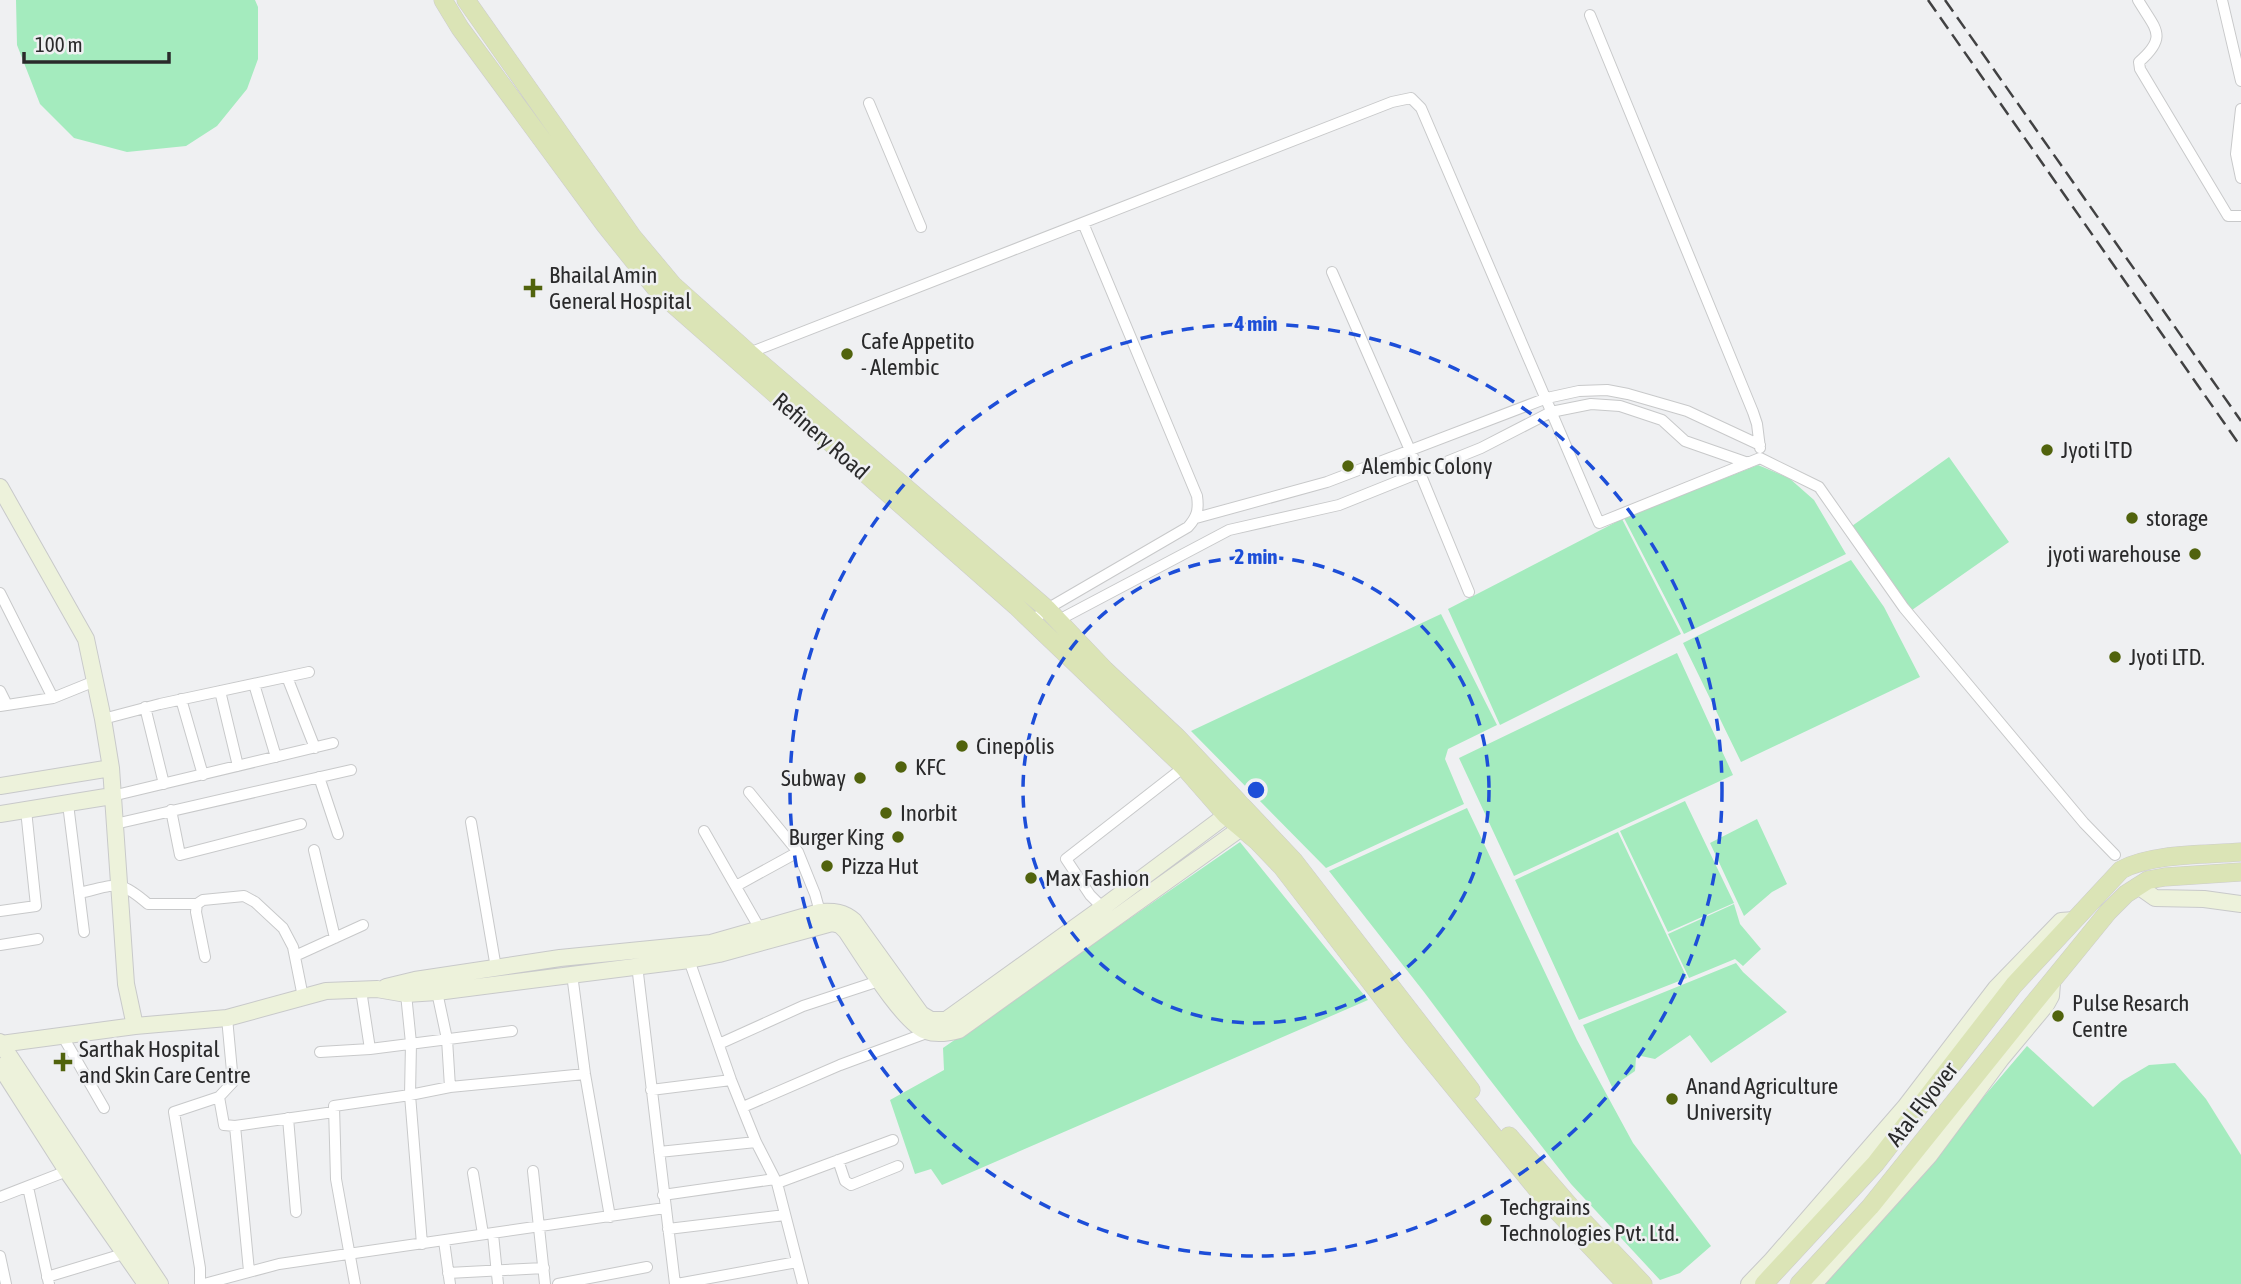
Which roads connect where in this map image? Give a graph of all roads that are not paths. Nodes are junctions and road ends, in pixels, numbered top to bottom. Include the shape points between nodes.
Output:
1 (443, 0) edge
2 (466, 0) edge
3 (2138, 0) edge
4 (2222, 0) edge
5 (1590, 15) dead end
6 (2236, 35) edge
7 (2241, 81) edge
8 (869, 103) dead end
9 (2241, 109) edge
10 (2241, 178) edge
11 (2241, 216) edge
12 (1083, 223) junction
13 (921, 227) dead end
14 (1332, 272) dead end
15 (753, 363) junction
16 (1547, 398) junction
17 (1551, 412) junction
18 (1760, 445) junction
19 (1409, 451) junction
20 (1760, 458) junction
21 (1748, 463) junction
22 (1420, 473) junction
23 (0, 487) edge
24 (1196, 518) junction
25 (1469, 592) dead end
26 (0, 593) edge
27 (1052, 614) junction
28 (1036, 625) junction
29 (309, 672) dead end
30 (287, 677) junction
31 (95, 681) junction
32 (254, 684) junction
33 (0, 691) edge
34 (220, 691) junction
35 (53, 698) junction
36 (181, 699) junction
37 (3, 706) edge
38 (145, 707) junction
39 (103, 719) junction
40 (333, 743) dead end
41 (315, 748) junction
42 (276, 757) junction
43 (238, 766) junction
44 (1184, 767) junction
45 (111, 768) junction
46 (351, 770) dead end
47 (203, 775) junction
48 (319, 777) junction
49 (164, 784) junction
50 (0, 786) edge
51 (749, 792) dead end
52 (113, 796) junction
53 (68, 804) junction
54 (1241, 804) junction
55 (26, 810) junction
56 (171, 810) junction
57 (0, 814) edge
58 (1226, 816) junction
59 (471, 821) dead end
60 (115, 824) junction
61 (301, 824) dead end
62 (1247, 826) junction
63 (704, 831) dead end
64 (338, 834) dead end
65 (314, 850) dead end
66 (798, 852) junction
67 (2241, 852) edge
68 (2123, 862) junction
69 (2241, 872) edge
70 (119, 885) junction
71 (736, 886) junction
72 (2138, 886) junction
73 (79, 892) junction
74 (198, 904) junction
75 (2241, 904) edge
76 (0, 911) edge
77 (820, 912) junction
78 (1109, 913) junction
79 (2074, 920) junction
80 (363, 925) dead end
81 (760, 929) junction
82 (83, 932) dead end
83 (335, 938) junction
84 (38, 939) dead end
85 (0, 945) edge
86 (295, 956) junction
87 (205, 957) dead end
88 (689, 960) junction
89 (637, 965) junction
90 (496, 968) junction
91 (572, 974) junction
92 (887, 978) junction
93 (2052, 983) junction
94 (369, 990) junction
95 (437, 992) junction
96 (406, 994) junction
97 (303, 997) junction
98 (227, 1018) junction
99 (135, 1026) junction
100 (512, 1031) dead end
101 (929, 1032) junction
102 (62, 1035) junction
103 (447, 1039) junction
104 (0, 1043) edge
105 (411, 1043) junction
106 (719, 1044) junction
107 (370, 1049) junction
108 (320, 1052) dead end
109 (0, 1066) edge
110 (585, 1074) junction
111 (731, 1080) junction
112 (6, 1082) edge
113 (450, 1087) junction
114 (652, 1090) junction
115 (410, 1095) junction
116 (219, 1097) junction
117 (743, 1107) junction
118 (104, 1108) dead end
119 (334, 1112) junction
120 (288, 1118) junction
121 (235, 1126) junction
122 (893, 1140) dead end
123 (756, 1142) junction
124 (659, 1152) junction
125 (838, 1160) junction
126 (898, 1166) dead end
127 (67, 1171) junction
128 (533, 1171) dead end
129 (473, 1173) dead end
130 (776, 1181) junction
131 (28, 1187) junction
132 (663, 1195) junction
133 (0, 1197) edge
134 (665, 1208) junction
135 (296, 1212) dead end
136 (785, 1215) junction
137 (610, 1217) junction
138 (1577, 1224) junction
139 (540, 1227) junction
140 (668, 1229) junction
141 (488, 1234) junction
142 (444, 1241) junction
143 (422, 1244) junction
144 (123, 1254) junction
145 (349, 1254) junction
146 (0, 1256) edge
147 (797, 1262) junction
148 (647, 1267) dead end
149 (544, 1268) junction
150 (496, 1270) junction
151 (249, 1271) junction
152 (449, 1278) edge
153 (48, 1281) edge
154 (6, 1284) edge
155 (146, 1284) edge
156 (160, 1284) edge
157 (202, 1284) edge
158 (355, 1284) edge
159 (498, 1284) edge
160 (545, 1284) edge
161 (558, 1284) edge
162 (676, 1284) edge
163 (803, 1284) edge
164 (1626, 1284) edge
165 (1643, 1284) edge
166 (1749, 1284) edge
167 (1764, 1284) edge
168 (1799, 1284) edge
169 (1814, 1284) edge

1 - 15 main road, Refinery Road via 644,275 677,309
2 - 15 main road, Refinery Road via 653,262
3 - 11 street via 2158,40 2139,62 2140,69 2228,216
4 - 6 street
5 - 18 street via 1753,412
6 - 7 street
8 - 13 street
9 - 10 street via 2236,154
12 - 15 street
12 - 16 street via 1410,98 1421,108
12 - 24 street via 1197,496
14 - 19 street
15 - 27 main road, Refinery Road
15 - 28 main road, Refinery Road
16 - 17 street
16 - 18 street via 1579,391 1628,394 1687,411
16 - 19 street
17 - 21 street via 1591,404 1619,406 1662,420 1685,441
17 - 21 street via 1599,523
17 - 22 street via 1480,449
18 - 20 street
19 - 22 street
19 - 24 street via 1327,482
20 - 21 street
20 - 68 street via 1819,487 1904,608 2084,823
22 - 25 street
22 - 27 street via 1339,505 1229,530
23 - 31 street via 86,639
24 - 27 street
26 - 35 street
27 - 28 street
27 - 54 main road, Refinery Road
28 - 44 main road, Refinery Road
29 - 30 street
30 - 32 street
30 - 41 street
31 - 35 street
31 - 39 street
32 - 34 street
32 - 42 street
33 - 37 street
34 - 36 street
34 - 43 street
35 - 37 street
36 - 38 street
36 - 47 street
38 - 39 street
38 - 49 street
39 - 45 street
40 - 41 street
41 - 42 street
42 - 43 street
43 - 47 street
44 - 58 main road, Refinery Road
44 - 78 street via 1066,859 1090,895
45 - 50 street
45 - 52 street
46 - 48 street
47 - 49 street
48 - 56 street
48 - 64 street
49 - 52 street
51 - 66 street
52 - 53 street
52 - 60 street
53 - 55 street
53 - 73 street
54 - 58 street
54 - 62 main road, Refinery Road
55 - 57 street
55 - 76 street via 36,906
56 - 60 street
56 - 61 street via 180,855
58 - 62 main road, Refinery Road
58 - 78 street
59 - 90 street
60 - 70 street
62 - 78 street
62 - 138 main road via 1294,862 1463,1089 1496,1122
63 - 71 street
65 - 83 street
66 - 71 street
66 - 77 street
67 - 68 main road
68 - 79 main road, Atal Flyover
69 - 72 main road via 2165,877
70 - 73 street
70 - 74 street via 148,904
70 - 99 street via 126,984
71 - 81 street
72 - 75 street via 2155,898
72 - 93 main road, Atal Flyover via 2108,912
73 - 82 street
74 - 86 street via 237,895 249,898 283,928
74 - 87 street
77 - 81 street
77 - 92 street via 849,917
78 - 92 street via 946,1020 931,1020 921,1014
78 - 101 street via 959,1030
79 - 166 street via 2061,922 1996,988 1888,1127
79 - 167 main road, Atal Flyover via 2014,985 1876,1163
80 - 83 street
81 - 90 street via 697,945
83 - 86 street
84 - 85 street
86 - 97 street
88 - 89 street
88 - 92 street via 832,923 846,931
88 - 106 street
89 - 91 street
89 - 114 street
90 - 94 street
91 - 95 street
91 - 110 street
92 - 101 street via 913,1023
92 - 106 street via 803,1006
93 - 168 main road, Atal Flyover via 1893,1180
93 - 169 street via 2046,1005 1929,1156
94 - 96 street
94 - 97 street via 326,991
94 - 107 street
95 - 96 street
95 - 103 street
96 - 105 street
97 - 98 street
98 - 99 street
98 - 116 street via 233,1082
99 - 102 street
100 - 103 street
101 - 117 street
102 - 104 street
102 - 118 street
103 - 105 street
103 - 113 street
104 - 156 street
105 - 107 street
105 - 115 street
106 - 111 street
107 - 108 street
109 - 112 street
110 - 113 street
110 - 137 street
111 - 114 street
111 - 117 street
112 - 127 street
113 - 115 street
114 - 124 street
115 - 119 street via 334,1106
115 - 143 street
116 - 121 street via 224,1125
116 - 157 street via 174,1112
117 - 123 street
119 - 120 street
119 - 145 street via 336,1179
120 - 121 street
120 - 135 street
121 - 151 street
122 - 125 street
123 - 124 street
123 - 130 street
124 - 132 street
125 - 126 street via 851,1185
125 - 130 street
127 - 131 street
127 - 144 street
128 - 139 street
129 - 141 street
130 - 132 street
130 - 136 street
131 - 133 street
131 - 153 street
132 - 134 street
134 - 137 street
134 - 140 street
136 - 140 street
136 - 147 street
137 - 139 street
138 - 164 main road
138 - 165 main road
139 - 141 street
139 - 149 street
140 - 162 street
141 - 142 street
141 - 150 street
142 - 143 street
142 - 152 street
143 - 145 street
144 - 153 street
144 - 155 street
145 - 151 street
145 - 158 street
146 - 154 street
147 - 162 street
147 - 163 street
148 - 161 street
149 - 150 street
149 - 160 street
150 - 152 street
150 - 159 street
151 - 157 street

